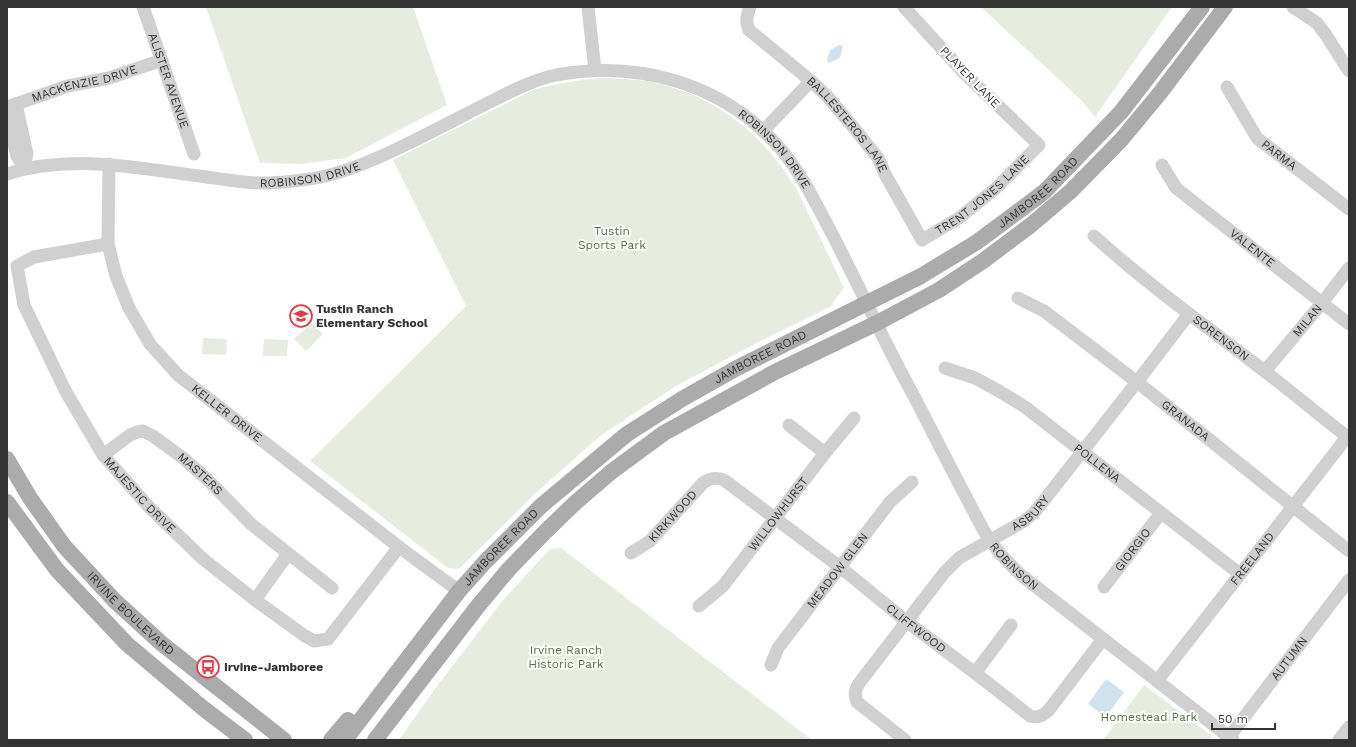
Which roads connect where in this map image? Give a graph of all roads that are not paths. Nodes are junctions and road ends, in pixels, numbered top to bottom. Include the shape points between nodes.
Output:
1 (142, 7) edge
2 (588, 7) edge
3 (750, 7) edge
4 (904, 7) edge
5 (1202, 7) edge
6 (1225, 7) edge
7 (1293, 7) edge
8 (162, 60) junction
9 (595, 70) junction
10 (1349, 71) edge
11 (811, 81) junction
12 (1227, 87) dead end
13 (11, 106) edge
14 (7, 116) edge
15 (763, 131) junction
16 (1039, 145) joint
17 (194, 154) dead end
18 (109, 164) junction
19 (1162, 165) dead end
20 (24, 168) junction
21 (7, 174) edge
22 (1349, 209) edge
23 (1094, 236) dead end
24 (922, 240) joint
25 (108, 244) junction
26 (1349, 268) edge
27 (1018, 298) dead end
28 (868, 303) junction
29 (1322, 303) junction
30 (1188, 314) junction
31 (877, 323) junction
32 (1349, 324) edge
33 (945, 368) dead end
34 (1264, 371) junction
35 (1137, 382) junction
36 (854, 418) dead end
37 (789, 426) dead end
38 (1348, 437) edge
39 (1083, 452) junction
40 (825, 453) junction
41 (103, 455) junction
42 (7, 459) edge
43 (712, 478) joint
44 (912, 482) dead end
45 (7, 502) edge
46 (1293, 507) junction
47 (1161, 513) junction
48 (775, 519) junction
49 (990, 541) junction
50 (399, 548) junction
51 (1349, 551) edge
52 (631, 553) dead end
53 (288, 554) junction
54 (840, 567) junction
55 (1240, 574) junction
56 (1349, 580) edge
57 (1104, 587) dead end
58 (332, 588) dead end
59 (459, 591) junction
60 (255, 600) junction
61 (699, 606) dead end
62 (906, 621) junction
63 (1011, 625) dead end
64 (1103, 639) junction
65 (411, 654) junction
66 (771, 665) dead end
67 (975, 673) junction
68 (1157, 681) junction
69 (216, 686) junction
70 (1349, 727) edge
71 (1231, 738) edge
72 (245, 740) edge
73 (284, 740) edge
74 (295, 740) edge
75 (331, 740) edge
76 (345, 740) edge
77 (375, 740) edge
78 (905, 740) edge
79 (1339, 740) edge

1 - 8 street, ALISTER AVENUE
2 - 9 street
3 - 11 street, BALLESTEROS LANE via 746,17 749,30
4 - 16 street, PLAYER LANE via 965,74
5 - 28 main road, JAMBOREE ROAD via 1121,112 1044,192 977,242 921,276
6 - 31 main road, JAMBOREE ROAD via 1126,134 1071,191 983,261 939,290
7 - 10 street via 1317,23
8 - 13 street, MACKENZIE DRIVE via 109,78 68,86
8 - 17 street, ALISTER AVENUE
9 - 15 street, ROBINSON DRIVE via 653,74 679,81 709,93 736,109
9 - 18 street, ROBINSON DRIVE via 553,76 520,88 379,157 324,176 266,183
11 - 15 street
11 - 24 street, BALLESTEROS LANE via 827,96 878,158
12 - 22 street, PARMA via 1257,138
13 - 20 street via 27,154
14 - 20 street via 17,156
15 - 28 street, ROBINSON DRIVE via 797,170 813,196
16 - 24 street, TRENT JONES LANE via 995,189 960,218
18 - 20 street, ROBINSON DRIVE via 74,163
18 - 25 street, KELLER DRIVE
19 - 29 street, VALENTE via 1176,188
20 - 21 street, ROBINSON DRIVE
23 - 30 street, SORENSON
25 - 41 street, MAJESTIC DRIVE via 34,257 17,266 24,305 66,392
25 - 50 street, KELLER DRIVE via 116,276 129,308 150,344 178,375
26 - 29 street, MILAN
27 - 35 street, GRANADA via 1044,311
28 - 31 street, ROBINSON DRIVE
28 - 59 main road, JAMBOREE ROAD via 737,368 682,398 627,434 541,506
29 - 32 street, VALENTE
29 - 34 street, MILAN
30 - 34 street, SORENSON
30 - 35 street, ASBURY
31 - 49 street, ROBINSON
31 - 77 main road, JAMBOREE ROAD via 775,372 664,433 611,472 546,530 509,569
33 - 39 street, POLLENA via 975,378 999,391 1025,407
34 - 38 street, SORENSON
35 - 39 street, ASBURY
35 - 46 street, GRANADA
36 - 40 street, WILLOWHURST
37 - 40 street
38 - 46 street, FREELAND
39 - 47 street, POLLENA
39 - 49 street, ASBURY via 1034,512 1024,521
40 - 48 street, WILLOWHURST
41 - 53 street, MASTERS via 130,435 143,431 149,434 202,474 251,524
41 - 60 street, MAJESTIC DRIVE via 148,506 206,562
42 - 69 main road, IRVINE BOULEVARD via 30,498 74,557 115,601 161,643
43 - 48 street, CLIFFWOOD via 724,480
43 - 52 street, KIRKWOOD via 703,483 650,541
44 - 54 street, MEADOW GLEN via 890,502
45 - 72 main road, IRVINE BOULEVARD via 57,570 127,644
46 - 51 street, GRANADA
46 - 55 street, FREELAND
47 - 55 street, POLLENA
47 - 57 street, GIORGIO
48 - 54 street, CLIFFWOOD
48 - 61 street, WILLOWHURST via 723,586
49 - 62 street, ASBURY via 959,558 944,572
49 - 64 street, ROBINSON via 1009,564
50 - 59 street, KELLER DRIVE
50 - 60 street, MAJESTIC DRIVE via 328,639 314,640 305,636
53 - 58 street, MASTERS
53 - 60 street
54 - 62 street, CLIFFWOOD
54 - 66 street, MEADOW GLEN via 778,648
55 - 68 street, FREELAND
56 - 71 street, AUTUMN
59 - 65 main road, JAMBOREE ROAD
62 - 67 street, CLIFFWOOD
62 - 78 street, ASBURY via 860,682 855,696 857,702
63 - 67 street
64 - 67 street, CLIFFWOOD via 1048,711 1036,717 1024,713
64 - 68 street, ROBINSON
65 - 75 main road via 392,667
65 - 76 main road, JAMBOREE ROAD
68 - 71 street, ROBINSON
69 - 73 main road, IRVINE BOULEVARD
69 - 74 main road
70 - 79 street

